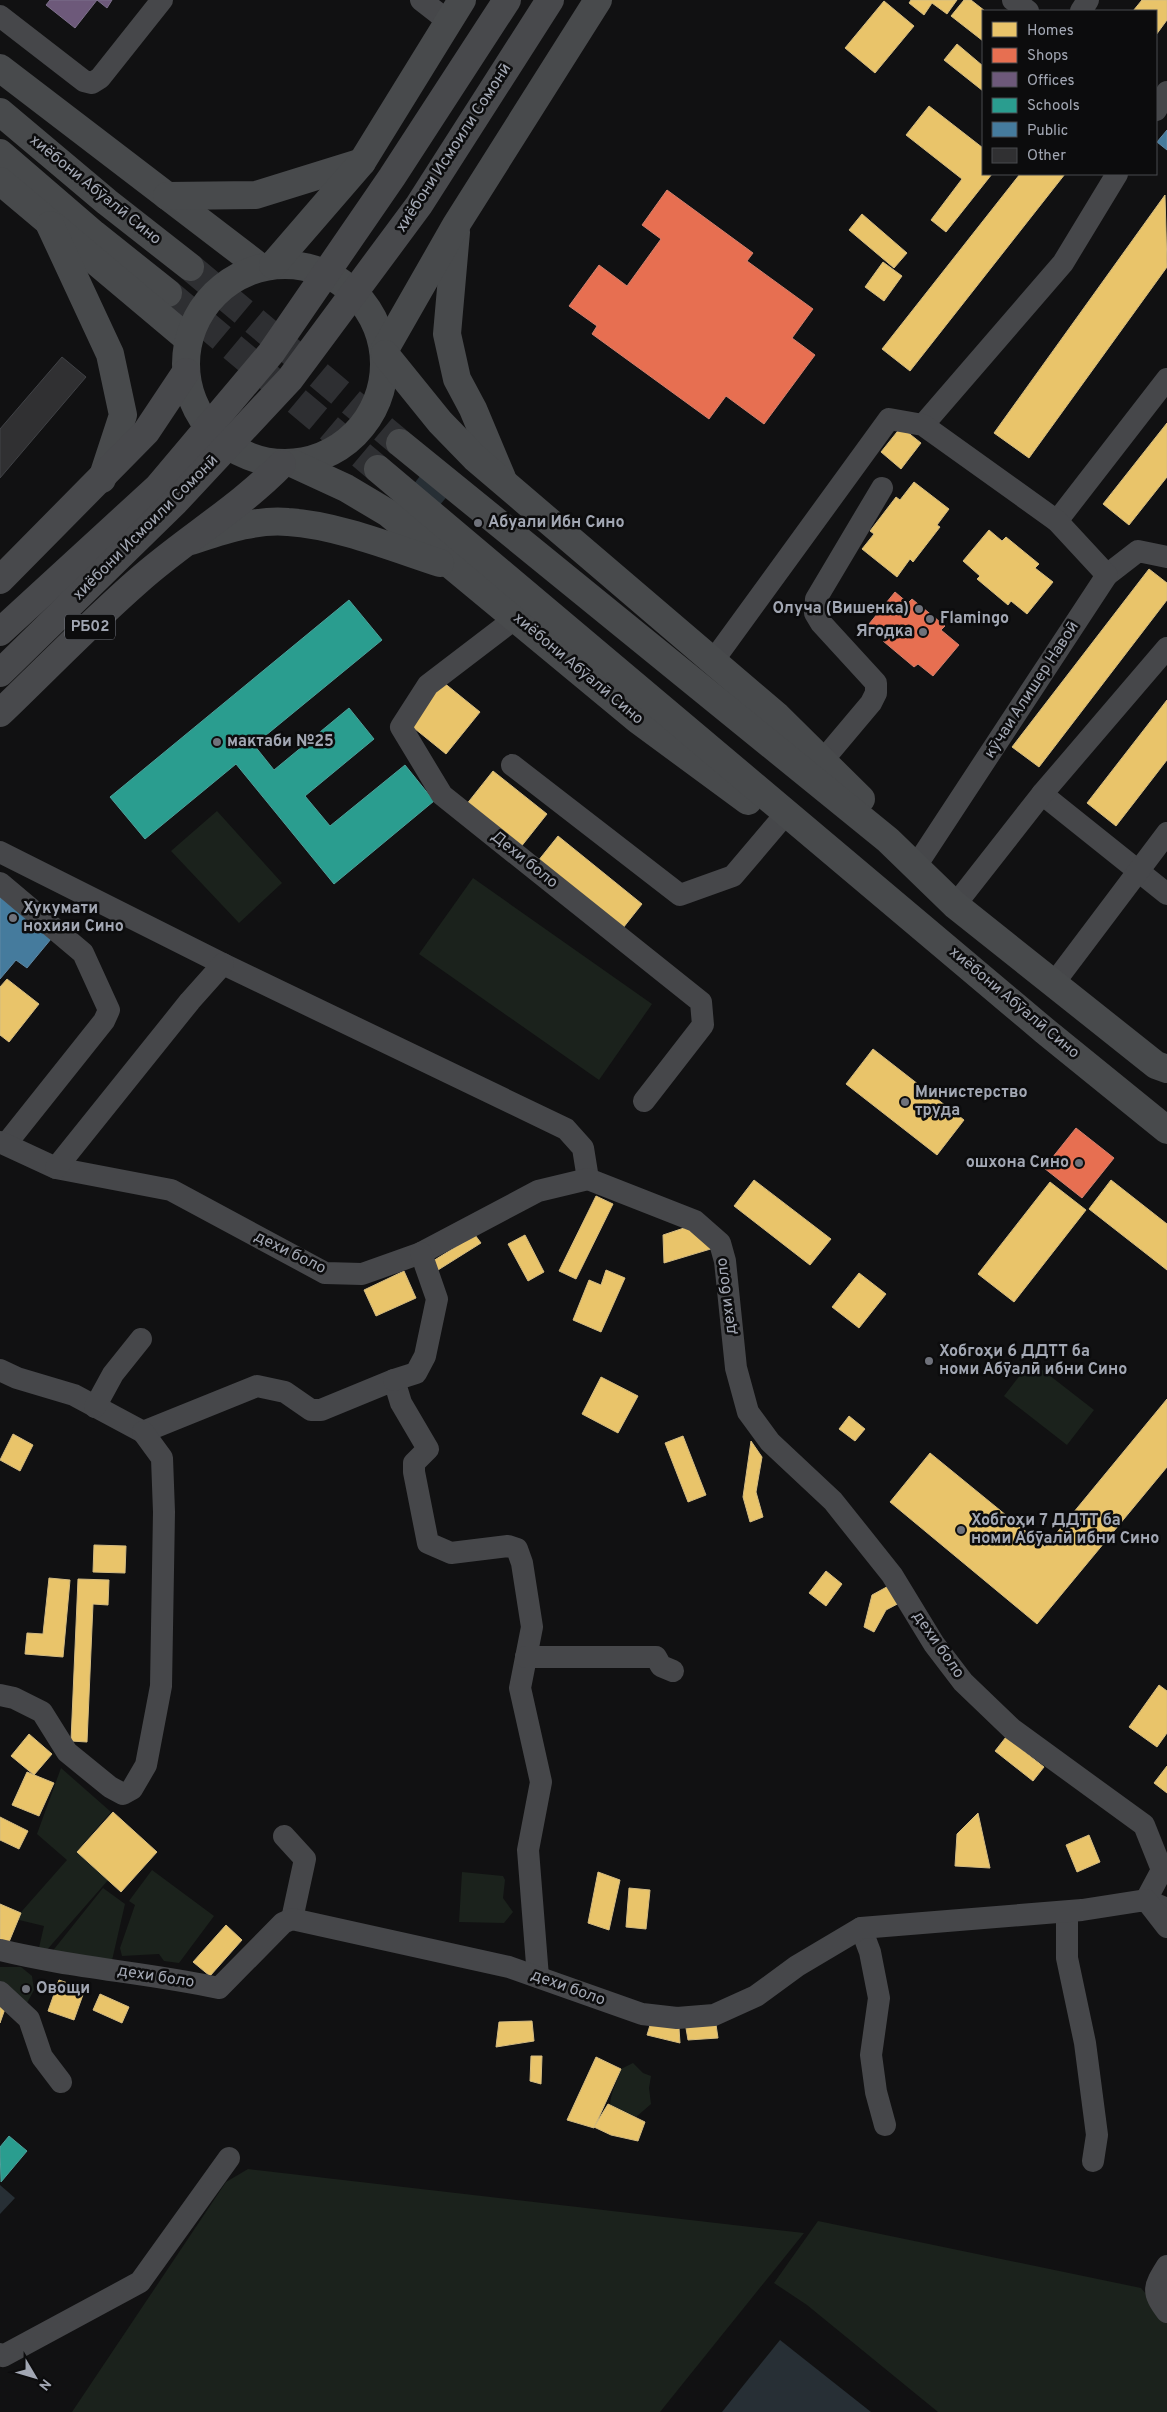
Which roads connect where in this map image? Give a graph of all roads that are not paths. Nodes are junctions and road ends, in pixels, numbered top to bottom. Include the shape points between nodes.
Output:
1 (162, 0) edge
2 (421, 0) edge
3 (507, 0) edge
4 (550, 0) edge
5 (598, 0) edge
6 (1013, 0) edge
7 (455, 10) edge
8 (1027, 10) edge
9 (0, 16) edge
10 (0, 68) edge
11 (1167, 92) edge
12 (1157, 108) edge
13 (0, 112) edge
14 (0, 153) edge
15 (362, 162) junction
16 (1116, 175) edge
17 (0, 181) edge
18 (167, 196) junction
19 (50, 224) junction
20 (456, 225) junction
21 (266, 266) junction
22 (190, 267) tunnel mouth
23 (168, 293) tunnel mouth
24 (188, 340) junction
25 (384, 352) junction
26 (186, 372) junction
27 (1167, 379) edge
28 (923, 425) junction
29 (400, 444) tunnel mouth
30 (288, 464) junction
31 (378, 469) tunnel mouth
32 (102, 479) junction
33 (505, 485) junction
34 (882, 488) dead end
35 (1056, 521) junction
36 (183, 544) junction
37 (1167, 556) edge
38 (453, 567) junction
39 (1107, 576) junction
40 (0, 580) edge
41 (517, 618) junction
42 (0, 632) edge
43 (1167, 648) edge
44 (713, 661) junction
45 (0, 673) edge
46 (0, 713) edge
47 (823, 760) junction
48 (512, 765) dead end
49 (1042, 794) junction
50 (778, 823) junction
51 (1167, 833) edge
52 (888, 840) junction
53 (0, 852) edge
54 (916, 866) junction
55 (1138, 871) junction
56 (862, 874) junction
57 (0, 883) edge
58 (1167, 894) edge
59 (955, 905) junction
60 (223, 964) junction
61 (1054, 983) junction
62 (1167, 1069) edge
63 (644, 1101) dead end
64 (1167, 1130) edge
65 (5, 1136) edge
66 (56, 1168) junction
67 (588, 1179) junction
68 (422, 1253) junction
69 (140, 1339) dead end
70 (0, 1370) edge
71 (394, 1380) junction
72 (95, 1407) junction
73 (143, 1432) junction
74 (526, 1658) junction
75 (673, 1671) dead end
76 (0, 1695) edge
77 (284, 1836) dead end
78 (1146, 1900) junction
79 (1167, 1909) edge
80 (1067, 1912) junction
81 (292, 1919) junction
82 (1167, 1927) edge
83 (861, 1928) junction
84 (0, 1950) edge
85 (538, 1977) junction
86 (0, 1992) edge
87 (61, 2082) dead end
88 (885, 2125) dead end
89 (229, 2158) dead end
90 (1093, 2161) dead end
91 (1167, 2266) edge
92 (1167, 2312) edge
93 (0, 2354) edge

1 - 9 street via 100,78 92,83 84,81
2 - 7 street
3 - 42 highway, хиёбони Исмоили Сомонӣ, bridge via 392,177 271,353 158,487
4 - 45 highway, хиёбони Исмоили Сомонӣ, bridge via 419,205 290,379 175,502
5 - 20 main road
6 - 8 street
7 - 15 main road
10 - 18 main road
11 - 12 street
13 - 22 main road, хиёбони Абӯалӣ Сино
14 - 23 main road, хиёбони Абӯалӣ Сино
15 - 18 main road via 256,195
15 - 21 main road
16 - 28 street via 1063,263
17 - 19 main road
18 - 21 main road
19 - 24 main road
19 - 32 main road via 110,354 123,415
20 - 25 main road
20 - 33 main road via 447,334 457,379
21 - 24 main road, хиёбони Исмоили Сомонӣ via 236,278 214,294 198,315
21 - 25 main road, хиёбони Исмоили Сомонӣ via 299,265 324,272 346,285 365,303 378,325
24 - 26 main road, хиёбони Исмоили Сомонӣ
25 - 30 main road, хиёбони Исмоили Сомонӣ via 384,381 376,406 362,428 343,446 319,458
25 - 33 main road via 440,422
26 - 30 main road, хиёбони Исмоили Сомонӣ via 192,401 207,426 228,446 254,459
26 - 32 highway via 146,432
27 - 35 street
28 - 35 street
28 - 44 street via 889,419
29 - 52 main road
30 - 36 highway, РБ02
30 - 38 main road, хиёбони Абӯалӣ Сино via 346,488 388,513
31 - 56 main road, хиёбони Абӯалӣ Сино
32 - 40 highway
33 - 44 main road
34 - 47 street via 816,599 815,613 821,623 876,683 871,703
35 - 39 street
36 - 38 main road via 237,526 288,522 362,538
36 - 46 highway, РБ02 via 137,582
37 - 39 street, кӯчаи Алишер Навоӣ via 1138,551
38 - 41 main road, хиёбони Абӯалӣ Сино
39 - 54 street, кӯчаи Алишер Навоӣ
41 - 50 main road, хиёбони Абӯалӣ Сино via 638,720
41 - 63 street, Дехи боло via 428,685 400,728 442,795 701,1002 703,1025
43 - 49 street
44 - 47 main road
47 - 52 main road via 865,804
48 - 50 street via 680,895 732,876
49 - 55 street
49 - 59 street
50 - 56 main road, хиёбони Абӯалӣ Сино via 806,845
51 - 55 street
52 - 54 main road
53 - 60 street
54 - 59 main road
55 - 58 street
55 - 61 street
56 - 64 main road, хиёбони Абӯалӣ Сино via 1045,1031
57 - 65 street via 84,953 109,1010 104,1021
59 - 61 main road
60 - 66 street
60 - 67 street via 566,1129 583,1148
61 - 62 main road via 1156,1065
65 - 66 street, дехи боло
66 - 68 street, дехи боло via 171,1190 325,1273 362,1274
67 - 68 street, дехи боло via 538,1191
67 - 78 street, дехи боло via 695,1221 720,1243 725,1261 736,1368 748,1412 770,1442 834,1501 892,1575 934,1644 963,1682 1012,1729 1144,1824 1162,1870
68 - 71 street via 437,1299 425,1356 416,1373
69 - 72 street via 113,1374
70 - 72 street via 74,1395
71 - 73 street via 321,1410 311,1410 285,1392 257,1386
71 - 74 street via 401,1403 428,1449 414,1463 428,1543 451,1553 508,1546 516,1549 522,1563 532,1627
72 - 73 street
73 - 76 street via 162,1458 164,1512 161,1686 146,1766 132,1789 123,1794 110,1788 67,1752 42,1712
74 - 75 street via 656,1657 662,1666
74 - 85 street via 520,1688 541,1782 528,1850
77 - 81 street via 305,1859
78 - 79 street
78 - 80 street, дехи боло
78 - 82 street
80 - 83 street, дехи боло
80 - 90 street via 1067,1958 1086,2043 1097,2135
81 - 84 street, дехи боло via 283,1923 219,1988 174,1978 43,1961
81 - 85 street, дехи боло via 509,1967
83 - 85 street, дехи боло via 797,1966 756,1996 714,2014 677,2018 642,2014
83 - 88 street via 880,1998 871,2055
86 - 87 street via 29,2020 42,2056
89 - 93 street via 140,2282 3,2356
91 - 92 street via 1155,2285 1156,2298

